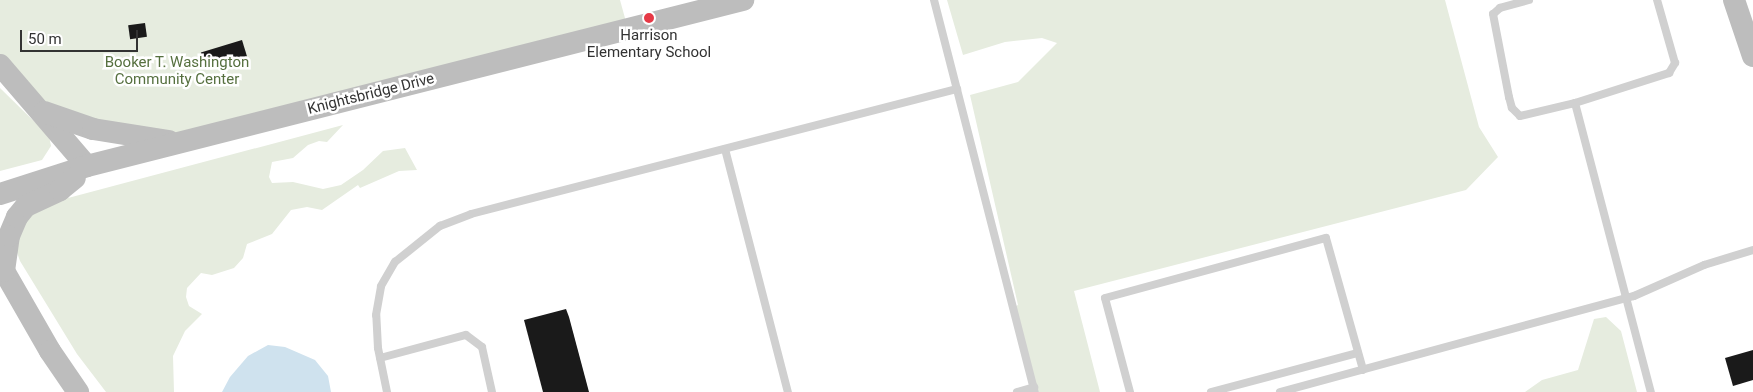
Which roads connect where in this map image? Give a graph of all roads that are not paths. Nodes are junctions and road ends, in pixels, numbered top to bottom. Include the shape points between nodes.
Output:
1 (743, 0) edge
2 (934, 0) edge
3 (1530, 0) edge
4 (1657, 0) edge
5 (1734, 0) edge
6 (716, 3) edge
7 (1753, 56) edge
8 (0, 65) edge
9 (957, 89) junction
10 (1575, 103) junction
11 (44, 112) junction
12 (182, 142) junction
13 (725, 149) junction
14 (88, 166) junction
15 (0, 180) edge
16 (22, 187) junction
17 (0, 194) edge
18 (1753, 250) edge
19 (2, 267) edge
20 (1626, 299) junction
21 (1358, 353) junction
22 (380, 358) junction
23 (1363, 370) junction
24 (1035, 390) edge
25 (78, 392) edge
26 (388, 392) edge
27 (492, 392) edge
28 (788, 392) edge
29 (1017, 392) edge
30 (1130, 392) edge
31 (1211, 392) edge
32 (1280, 392) edge
33 (1651, 392) edge

1 - 6 street, Knightsbridge Drive
2 - 9 lane
3 - 10 lane via 1500,8 1493,14 1512,108 1520,116
4 - 10 lane via 1674,68 1669,73
5 - 7 street
6 - 12 street, Knightsbridge Drive
8 - 11 street
9 - 13 lane
9 - 24 lane
10 - 20 lane
11 - 12 street via 93,129
11 - 14 street
12 - 14 street, Knightsbridge Drive
13 - 22 lane via 471,214 440,226 395,262 381,286 376,315
13 - 28 lane
14 - 16 street, Knightsbridge Drive
14 - 19 street via 60,190 26,206 9,236
15 - 16 street
16 - 17 street, Knightsbridge Drive
18 - 20 lane via 1704,265
19 - 25 street
20 - 23 lane
20 - 33 lane
21 - 23 lane
21 - 30 lane via 1326,238 1105,298
21 - 31 lane
22 - 26 lane
22 - 27 lane via 466,335 482,346
23 - 32 lane
24 - 29 lane

